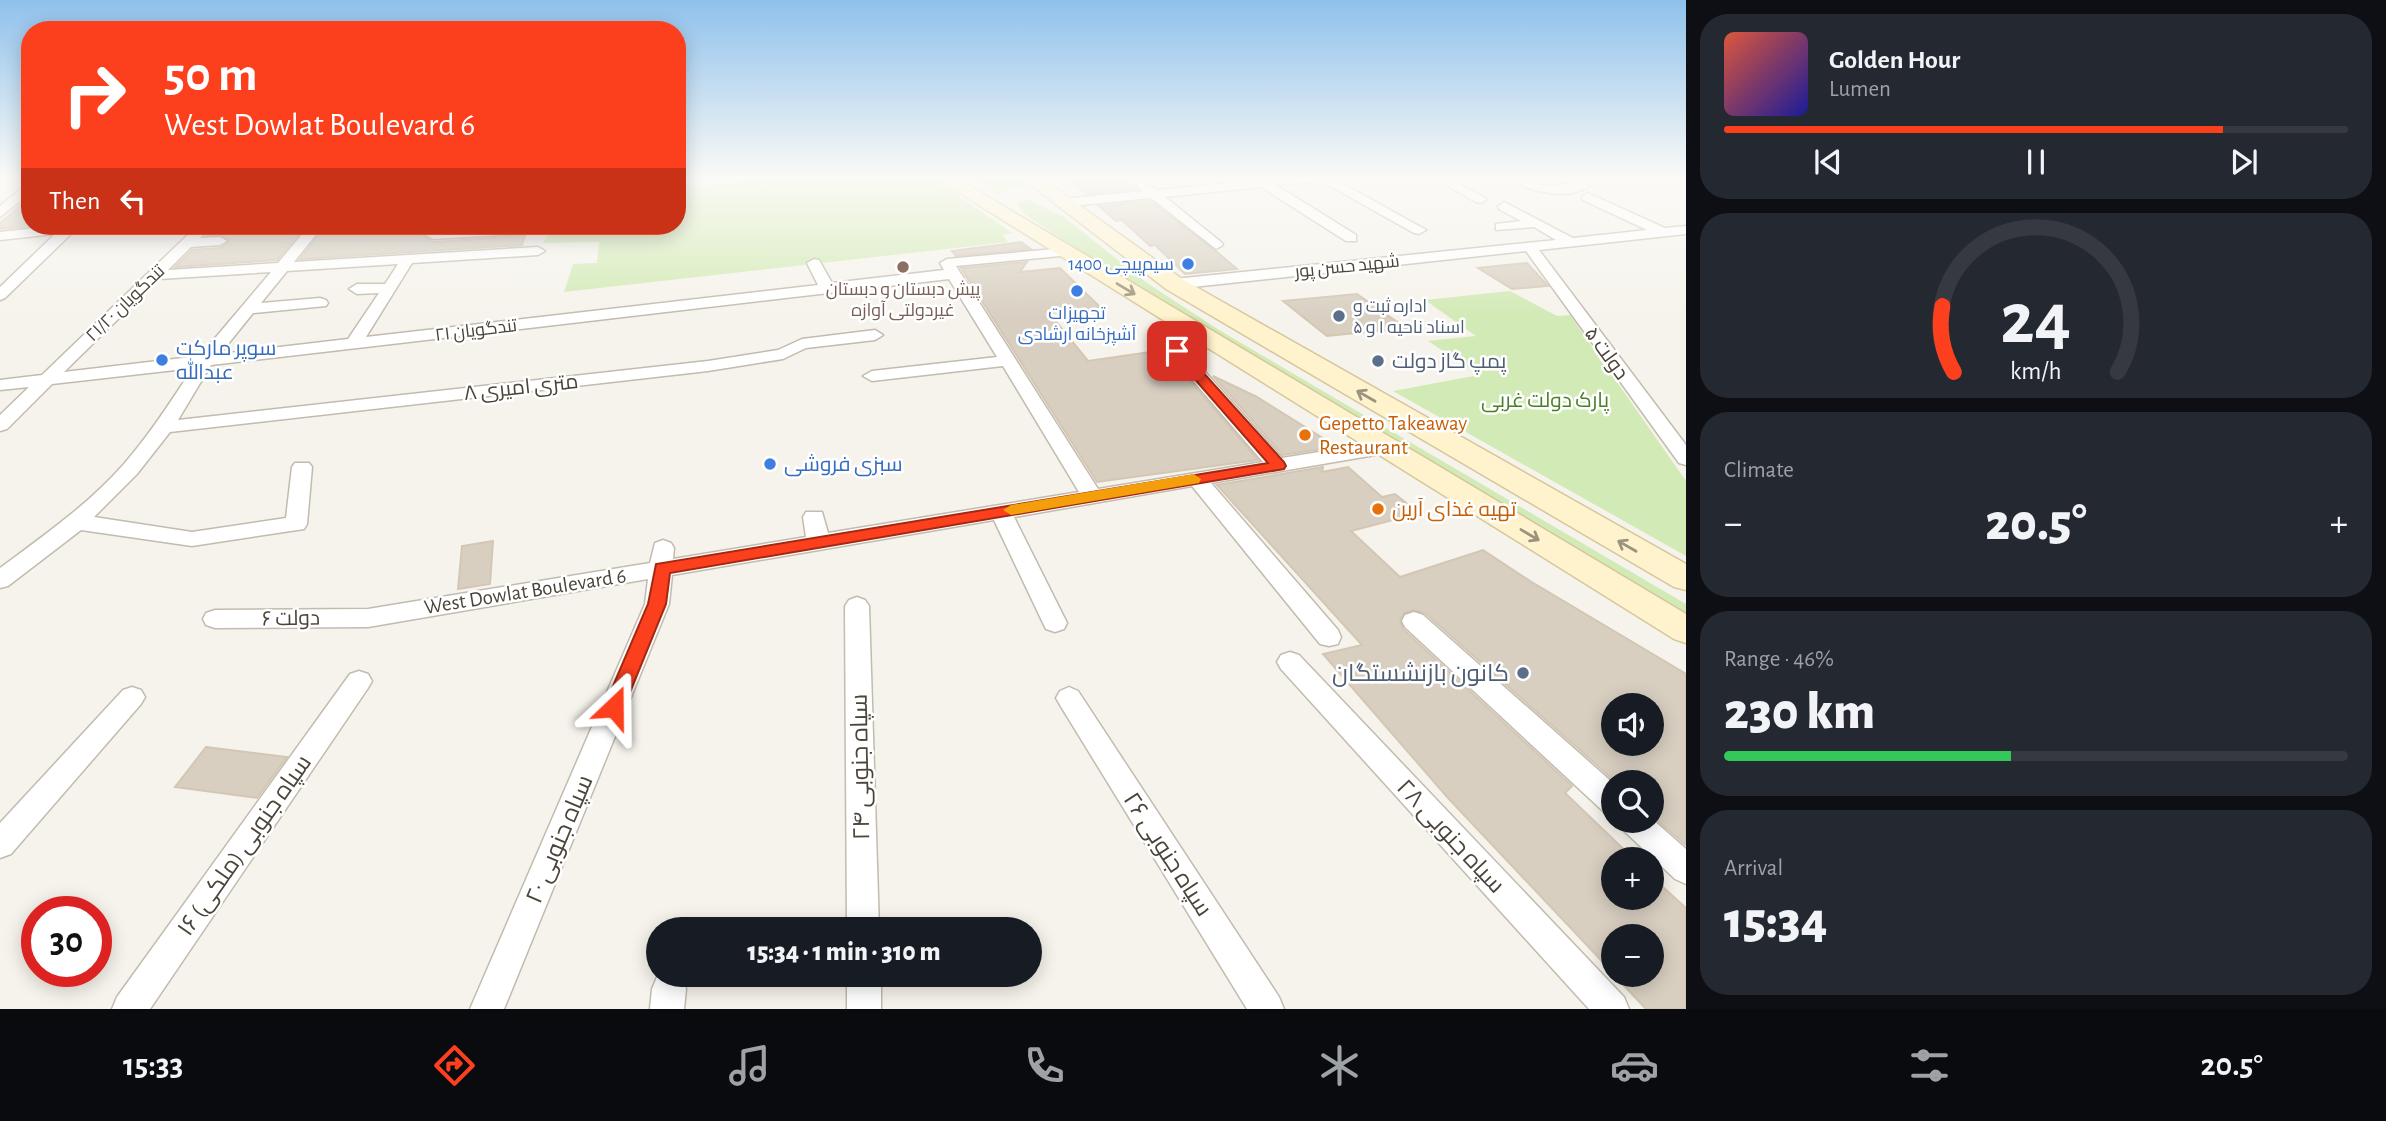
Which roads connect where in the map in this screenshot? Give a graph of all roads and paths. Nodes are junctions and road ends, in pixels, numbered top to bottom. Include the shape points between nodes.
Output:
1 (1040, 224) edge
2 (1091, 224) edge
3 (1191, 224) edge
4 (1329, 224) edge
5 (1408, 224) edge
6 (1529, 224) edge
7 (1539, 224) edge
8 (1647, 224) edge
9 (1501, 228) dead end
10 (1419, 230) dead end
11 (1686, 230) edge
12 (21, 233) edge
13 (1664, 233) junction
14 (62, 235) edge
15 (196, 235) edge
16 (308, 235) edge
17 (535, 235) edge
18 (0, 236) edge
19 (1351, 238) dead end
20 (220, 240) dead end
21 (1571, 242) junction
22 (188, 243) junction
23 (1216, 245) dead end
24 (1529, 246) junction
25 (346, 248) dead end
26 (1066, 252) junction
27 (814, 263) dead end
28 (334, 264) junction
29 (405, 264) dead end
30 (281, 268) junction
31 (950, 268) junction
32 (154, 275) junction
33 (1174, 284) junction
34 (389, 288) junction
35 (827, 288) junction
36 (356, 289) dead end
37 (0, 295) edge
38 (320, 303) dead end
39 (248, 309) junction
40 (875, 335) dead end
41 (353, 344) junction
42 (1177, 351) dead end
43 (140, 354) dead end
44 (1005, 361) junction
45 (205, 362) junction
46 (128, 370) junction
47 (872, 376) dead end
48 (45, 380) junction
49 (0, 385) edge
50 (0, 425) edge
51 (164, 428) junction
52 (1387, 447) junction
53 (1686, 459) edge
54 (1278, 466) junction
55 (302, 467) dead end
56 (1197, 479) junction
57 (1092, 496) junction
58 (1001, 512) junction
59 (814, 517) dead end
60 (77, 522) junction
61 (818, 542) junction
62 (662, 558) junction
63 (1686, 579) edge
64 (0, 580) edge
65 (857, 606) dead end
66 (368, 618) joint
67 (215, 619) dead end
68 (1414, 621) dead end
69 (1055, 623) dead end
70 (1686, 630) edge
71 (1329, 637) dead end
72 (1290, 662) dead end
73 (359, 681) dead end
74 (132, 696) dead end
75 (1069, 698) dead end
76 (1601, 791) edge
77 (1646, 833) edge
78 (0, 844) edge
79 (1686, 869) edge
80 (863, 917) edge
81 (864, 987) edge
82 (129, 1009) edge
83 (487, 1009) edge
84 (864, 1009) edge
85 (1267, 1009) edge
86 (1612, 1009) edge

1 - 26 main road
2 - 33 main road
3 - 23 street
4 - 19 street
5 - 10 street
6 - 9 street
7 - 21 street
8 - 13 street
11 - 13 street, شهید حسن پور
12 - 18 street
13 - 21 street, شهید حسن پور
14 - 37 street
15 - 22 street, ۲۱/۲۰ تندگویان
16 - 30 street
17 - 28 street via 532,251
20 - 22 street
21 - 24 street, شهید حسن پور
22 - 32 street, ۲۱/۲۰ تندگویان
24 - 33 street, شهید حسن پور
24 - 53 street, ۵ دولت
25 - 28 street
26 - 31 street, ۲۱ تندگویان
26 -> 52 main road
27 - 35 street
28 - 30 street
29 - 34 street
30 - 32 street
30 - 39 street
31 - 35 street, ۲۱ تندگویان
31 - 44 street
32 - 48 street, ۲۱/۲۰ تندگویان
63 -> 33 main road
34 - 36 street
34 - 41 street
35 - 41 street, ۲۱ تندگویان
38 - 39 street
39 - 45 street
40 - 51 street, ۸ متری امیری via 802,344 783,354 708,366
41 - 45 street, ۲۱ تندگویان
42 - 54 street
43 - 46 street
44 - 47 street
44 - 57 street
45 - 46 street, ۲۱ تندگویان
45 - 51 street
46 - 48 street, ۲۱ تندگویان
48 - 49 street, ۲۱ تندگویان
48 - 50 street, ۲۱/۲۰ تندگویان
51 - 60 street via 130,470
52 - 54 street, West Dowlat Boulevard 6
52 -> 70 main road
54 - 56 street, West Dowlat Boulevard 6
55 - 60 street via 296,524 192,539
56 - 57 street, West Dowlat Boulevard 6
56 - 71 street
57 - 58 street, West Dowlat Boulevard 6
58 - 61 street, West Dowlat Boulevard 6
58 - 69 street
59 - 61 street
60 - 64 street
61 - 62 street, West Dowlat Boulevard 6
62 - 66 street, West Dowlat Boulevard 6
62 - 83 street, ۲۰ سپاه جنوبی via 657,604
65 - 80 street, ۲۴ سپاه جنوبی
66 - 67 street, ۶ دولت
68 - 76 street
72 - 86 street, ۲۸ سپاه جنوبی
73 - 82 street, ۱۶ سپاه جنوبی (ملکی)
74 - 78 street
75 - 85 street, ۲۶ سپاه جنوبی
77 - 79 street
81 - 84 street

